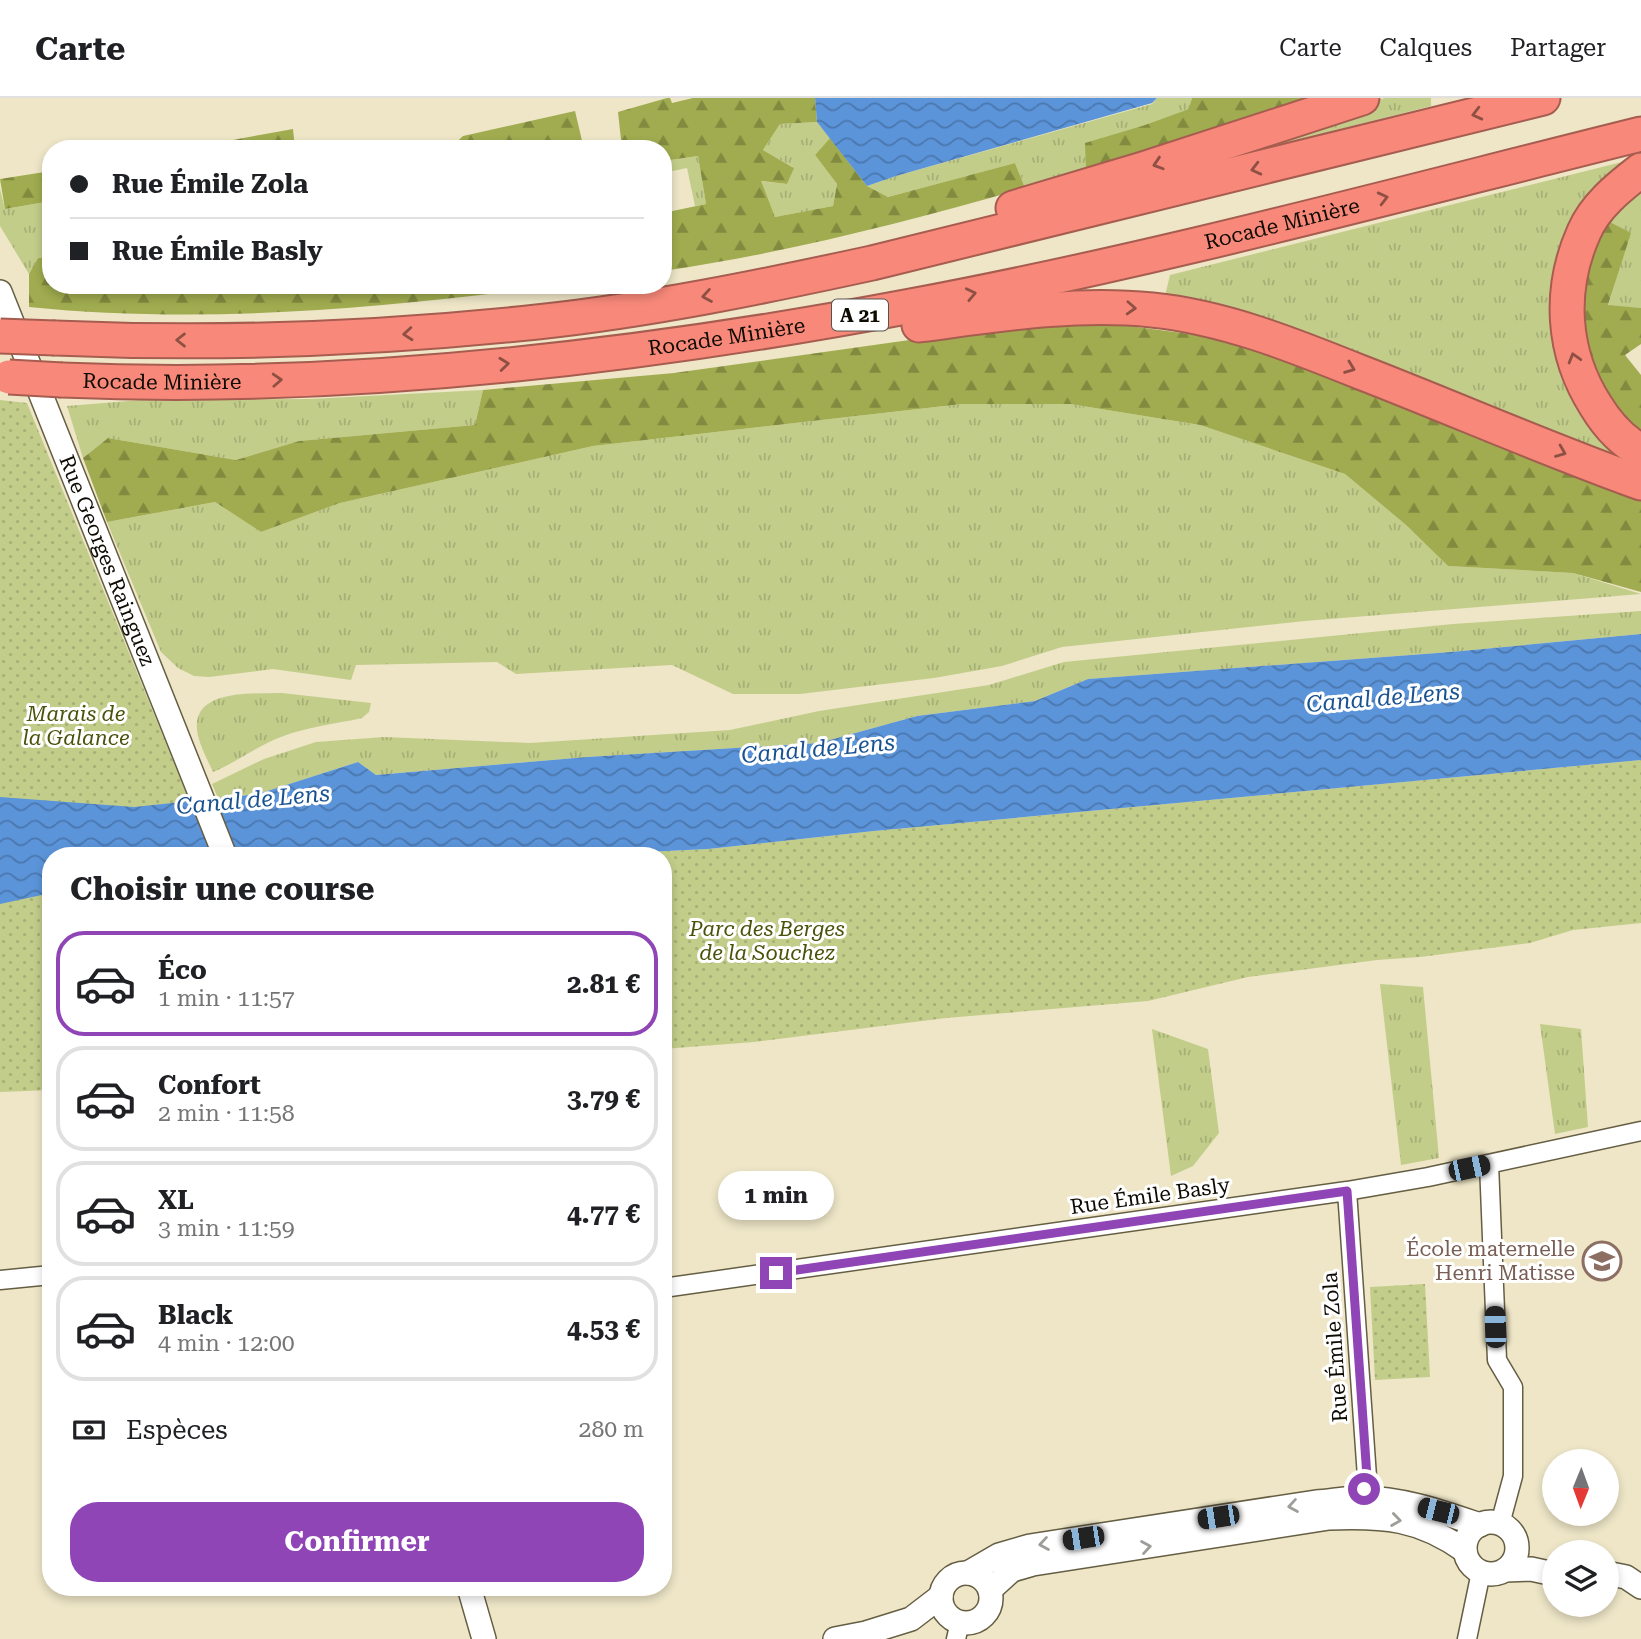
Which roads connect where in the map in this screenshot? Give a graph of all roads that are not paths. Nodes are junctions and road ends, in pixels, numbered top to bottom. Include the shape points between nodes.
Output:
1 (1363, 98) edge
2 (1543, 98) edge
3 (1641, 134) edge
4 (1641, 170) edge
5 (774, 284) junction
6 (0, 292) edge
7 (777, 330) junction
8 (0, 336) edge
9 (4, 377) edge
10 (1641, 451) edge
11 (1641, 483) edge
12 (222, 847) edge
13 (1641, 1131) edge
14 (1489, 1164) junction
15 (1347, 1191) junction
16 (42, 1276) edge
17 (0, 1280) edge
18 (672, 1287) edge
19 (1360, 1498) junction
20 (1490, 1524) junction
21 (1517, 1548) junction
22 (1465, 1550) junction
23 (1542, 1558) edge
24 (1504, 1570) junction
25 (1542, 1571) edge
26 (1480, 1572) junction
27 (968, 1573) junction
28 (1619, 1576) edge
29 (1641, 1587) edge
30 (1619, 1588) edge
31 (990, 1590) junction
32 (472, 1596) edge
33 (942, 1596) junction
34 (911, 1619) junction
35 (956, 1626) edge
36 (866, 1636) edge
37 (484, 1639) edge
38 (835, 1639) edge
39 (1467, 1639) edge

1 -> 5 highway via 1130,173 863,249
2 -> 5 highway, Rocade Minière / A 21
7 -> 3 highway, Rocade Minière / A 21 via 1079,272
10 -> 4 highway via 1607,422 1587,392 1573,360 1566,309 1568,284 1584,230 1600,207
5 -> 8 highway, Rocade Minière / A 21, bridge via 539,322 393,335 264,340
6 - 12 street, Rue Georges Rainguez
9 -> 7 highway, Rocade Minière / A 21, bridge via 152,384 359,376 549,359
7 -> 11 highway via 817,340 1063,309 1156,310 1238,328 1296,347
13 - 14 street, Rue Émile Basly
14 - 15 street, Rue Émile Basly
14 - 20 street via 1497,1360 1513,1387 1513,1476
15 - 18 street, Rue Émile Basly
15 - 19 street, Rue Émile Zola via 1367,1477
16 - 17 street
19 - 20 street via 1410,1504
19 -> 27 street via 1030,1546 999,1555
20 - 21 street via 1508,1529
20 - 22 street via 1471,1531
21 - 23 street
21 - 24 street
22 - 26 street via 1467,1560
31 -> 22 street via 1012,1570 1033,1564 1329,1518 1407,1521 1438,1532
24 - 25 street
24 - 26 street
26 - 39 street
27 - 31 street via 982,1578
27 - 33 street via 950,1579
28 - 29 street
29 - 30 street
31 - 35 street via 991,1603 984,1614
32 - 37 street
33 - 34 street
33 - 35 street via 942,1605
34 - 35 street
34 - 36 street
36 - 38 street

